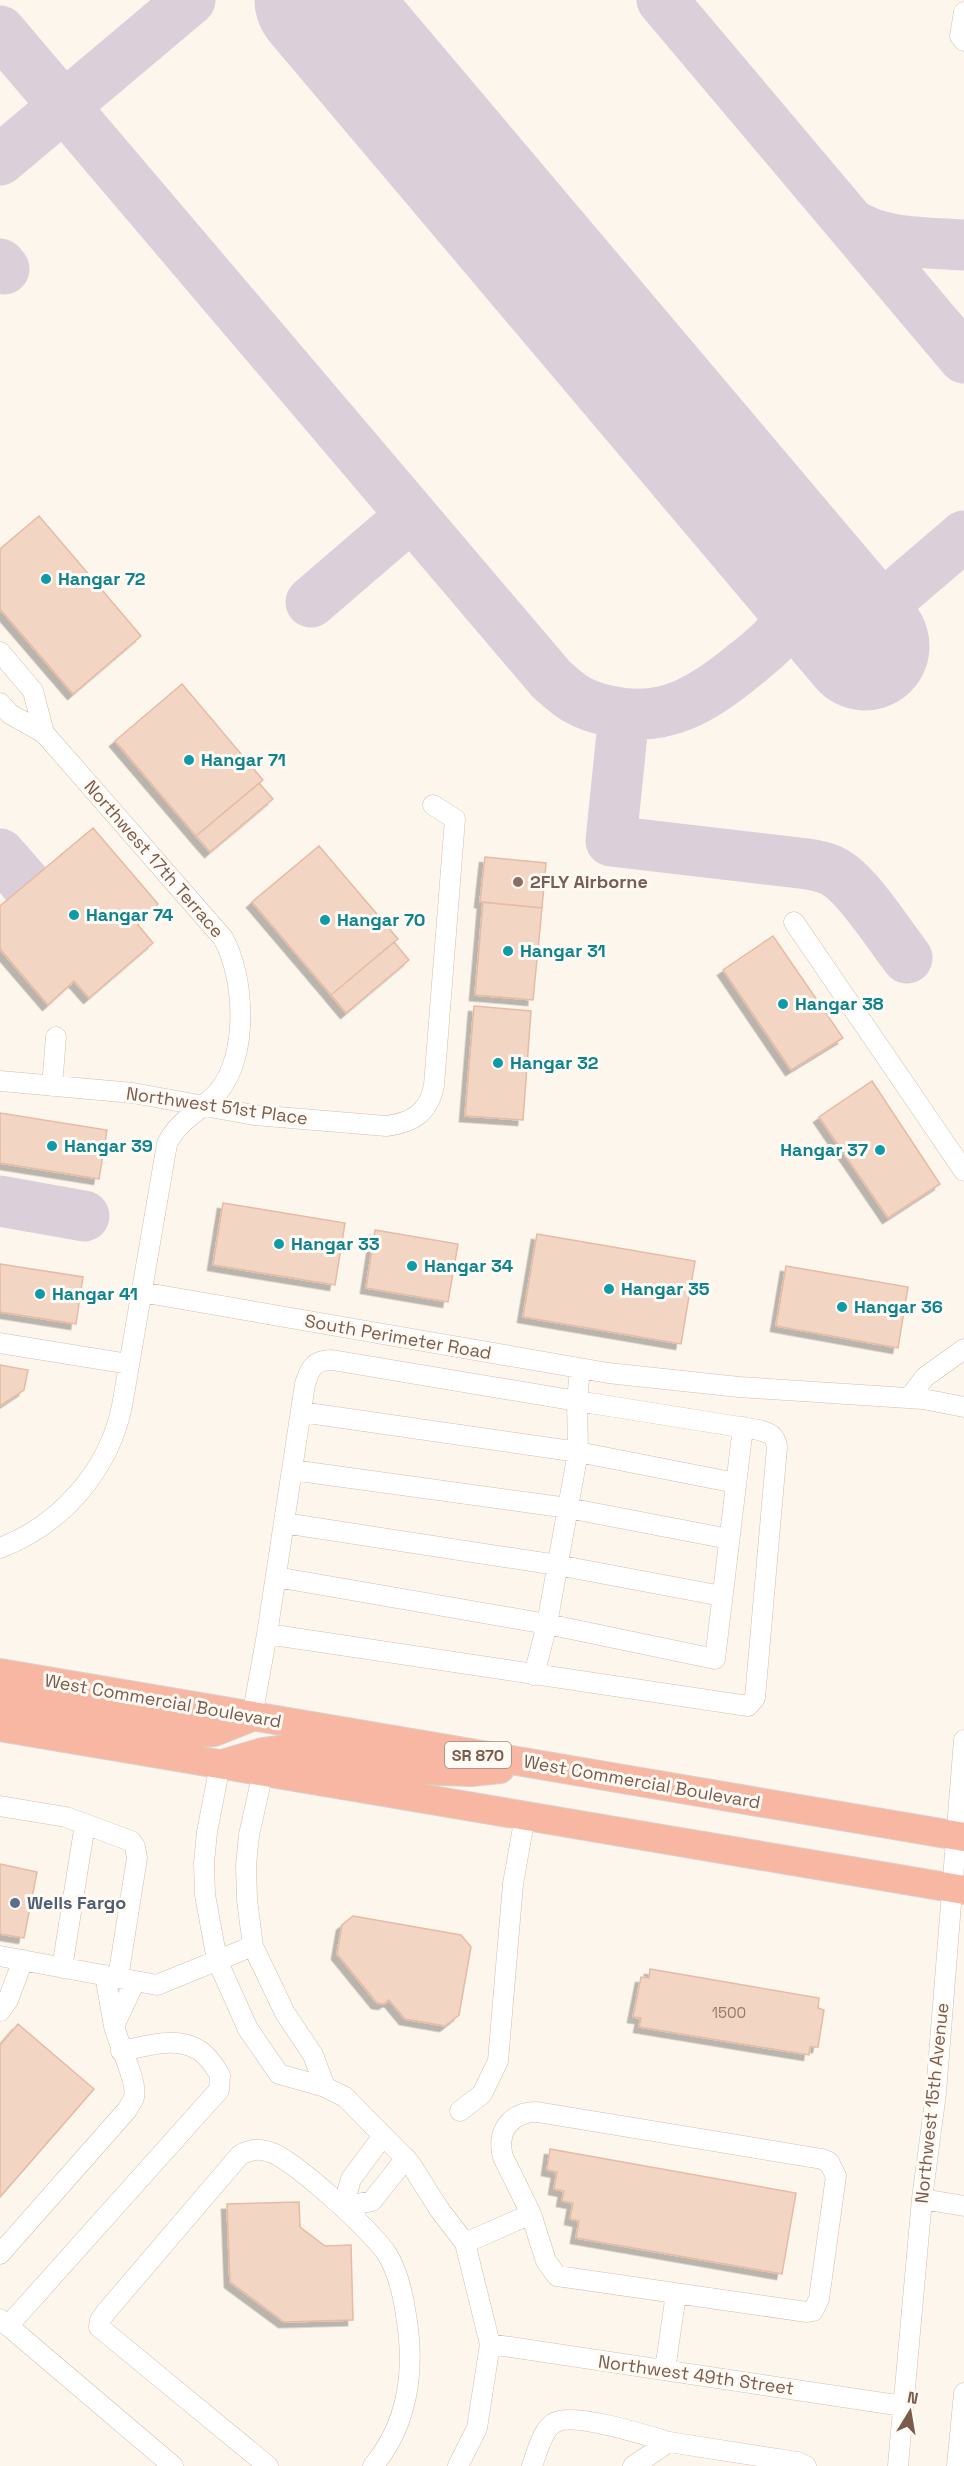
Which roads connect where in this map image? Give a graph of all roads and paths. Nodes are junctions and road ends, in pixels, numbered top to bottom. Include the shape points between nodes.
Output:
1 (964, 12) edge
2 (964, 41) edge
3 (0, 652) edge
4 (0, 703) edge
5 (44, 733) junction
6 (433, 805) dead end
7 (794, 922) dead end
8 (56, 1037) dead end
9 (0, 1081) edge
10 (52, 1086) junction
11 (203, 1106) junction
12 (964, 1171) edge
13 (141, 1292) junction
14 (0, 1343) edge
15 (964, 1349) edge
16 (129, 1364) junction
17 (580, 1369) junction
18 (909, 1398) junction
19 (577, 1401) junction
20 (964, 1407) edge
21 (301, 1413) junction
22 (742, 1427) junction
23 (578, 1452) junction
24 (292, 1470) junction
25 (736, 1483) junction
26 (568, 1508) junction
27 (284, 1524) junction
28 (729, 1539) junction
29 (0, 1548) edge
30 (557, 1565) junction
31 (276, 1577) junction
32 (722, 1596) junction
33 (547, 1624) junction
34 (267, 1634) junction
35 (0, 1673) edge
36 (534, 1675) junction
37 (0, 1700) edge
38 (252, 1717) junction
39 (0, 1727) edge
40 (964, 1740) edge
41 (220, 1765) junction
42 (541, 1765) junction
43 (263, 1772) junction
44 (0, 1806) edge
45 (525, 1816) junction
46 (85, 1824) junction
47 (960, 1837) edge
48 (958, 1889) edge
49 (253, 1946) junction
50 (0, 1956) edge
51 (23, 1960) junction
52 (218, 1960) junction
53 (62, 1968) junction
54 (120, 1978) junction
55 (0, 2011) edge
56 (114, 2026) junction
57 (121, 2051) junction
58 (325, 2087) junction
59 (460, 2111) dead end
60 (383, 2136) junction
61 (406, 2158) junction
62 (922, 2199) junction
63 (964, 2206) edge
64 (343, 2207) junction
65 (531, 2214) junction
66 (465, 2243) junction
67 (0, 2254) edge
68 (676, 2294) junction
69 (4, 2322) edge
70 (490, 2344) junction
71 (665, 2370) junction
72 (964, 2393) edge
73 (903, 2406) junction
74 (669, 2442) junction
75 (172, 2466) edge
76 (268, 2466) edge
77 (373, 2466) edge
78 (458, 2466) edge
79 (532, 2466) edge
80 (633, 2466) edge
81 (806, 2466) edge
82 (898, 2466) edge
83 (957, 2466) edge

1 - 2 street via 960,36
3 - 5 street via 33,692
4 - 5 street via 10,714
5 - 11 street, Northwest 17th Terrace via 206,917 230,951 238,987 238,1044 227,1078
6 - 11 street, Northwest 51st Place via 455,819 434,1085 423,1112 407,1122 386,1126 254,1116
7 - 12 street
8 - 10 street
9 - 10 street, Northwest 51st Place
10 - 11 street, Northwest 51st Place via 133,1093
11 - 13 street, Northwest 17th Terrace via 182,1121 167,1144
13 - 16 street
13 - 17 street, South Perimeter Road
14 - 16 street
15 - 18 street via 925,1377
16 - 29 street via 115,1431 83,1487 48,1522
17 - 18 street, South Perimeter Road via 704,1384
17 - 19 street
18 - 20 street, South Perimeter Road
19 - 21 street via 322,1360 309,1373
19 - 22 street
19 - 23 street
21 - 23 street
21 - 24 street
22 - 25 street
22 - 36 street via 770,1433 777,1447 752,1703 743,1707
23 - 25 street
23 - 26 street
24 - 26 street
24 - 27 street
25 - 28 street
26 - 28 street
26 - 30 street
27 - 30 street
27 - 31 street
28 - 32 street
30 - 32 street
30 - 33 street
31 - 33 street
31 - 34 street
32 - 33 street via 715,1659
33 - 36 street
34 - 36 street
34 - 38 street
35 - 38 highway, West Commercial Boulevard / SR 870
37 - 38 highway via 191,1733 214,1732
38 - 42 highway, West Commercial Boulevard / SR 870
39 - 41 highway
40 - 47 street, Northwest 15th Avenue
41 - 42 highway via 285,1749 430,1771 471,1772
41 - 43 highway
41 - 52 street via 204,1863 209,1921
42 - 47 highway, West Commercial Boulevard / SR 870
43 - 45 highway
43 - 49 street via 246,1865
44 - 46 street
45 - 48 highway
45 - 59 street via 513,1884 498,2061 482,2094
46 - 53 street
46 - 54 street via 131,1841 135,1847 137,1858
47 - 48 street, Northwest 15th Avenue
48 - 62 street, Northwest 15th Avenue
49 - 52 street
49 - 58 street via 285,2013 313,2055
50 - 51 street
51 - 53 street
51 - 55 street
52 - 54 street via 157,1985
52 - 58 street via 248,2029 279,2074
53 - 54 street
54 - 56 street
54 - 56 street
56 - 57 street
57 - 67 street via 134,2082 134,2097 127,2110
57 - 69 street via 168,2042 193,2048 206,2056 220,2075 219,2090
58 - 60 street via 345,2097
60 - 61 street
60 - 64 street via 351,2180
61 - 64 street via 372,2201
61 - 66 street
62 - 63 street
62 - 73 street, Northwest 15th Avenue
64 - 76 street via 280,2156 247,2150 100,2320 103,2332
64 - 77 street via 366,2228 398,2278 411,2344 400,2421
65 - 66 street
65 - 68 street via 546,2261 557,2276
65 - 68 street via 500,2147 505,2129 518,2115 527,2112 829,2162 836,2176 819,2299 813,2311
66 - 70 street
68 - 71 street
69 - 75 street
70 - 71 street, Northwest 49th Street
70 - 78 street via 477,2428
71 - 73 street, Northwest 49th Street
72 - 83 street
73 - 82 street, Northwest 15th Avenue
74 - 79 street via 614,2427 568,2420 555,2422 549,2427
74 - 80 street
74 - 81 street

